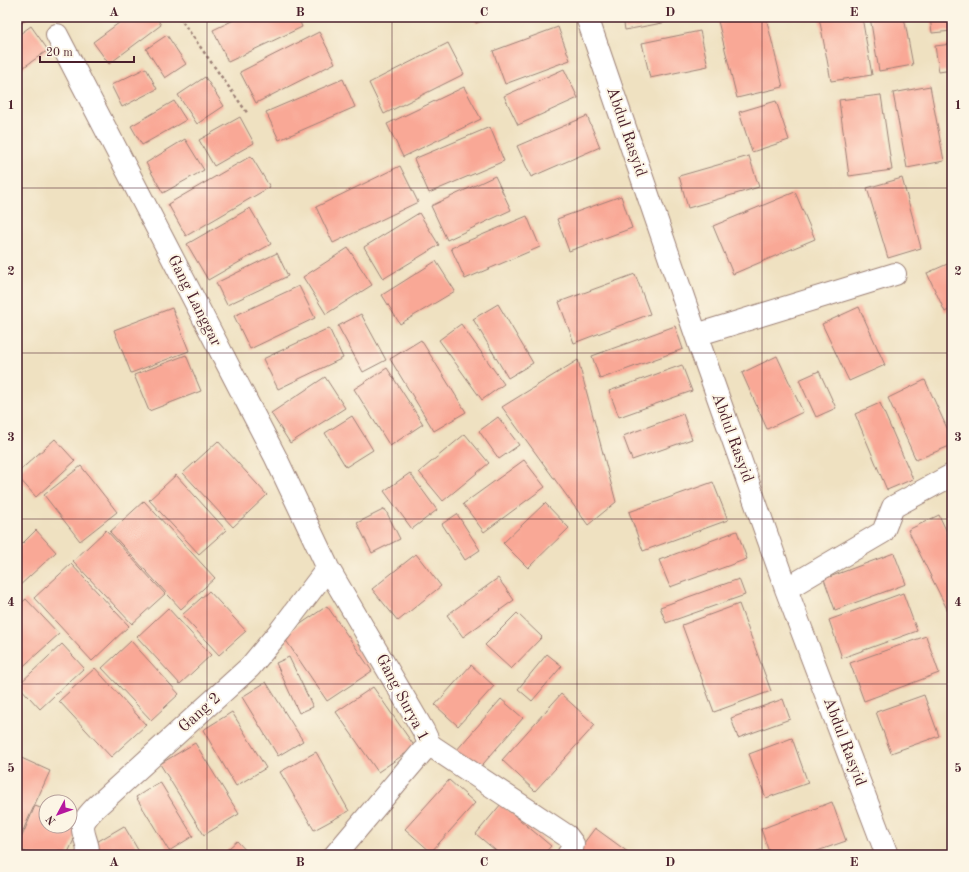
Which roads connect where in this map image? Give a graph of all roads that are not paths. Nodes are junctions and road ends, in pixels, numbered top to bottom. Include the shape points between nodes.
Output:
1 (586, 17) edge
2 (57, 35) dead end
3 (895, 274) dead end
4 (696, 334) junction
5 (952, 475) edge
6 (328, 568) junction
7 (786, 589) junction
8 (430, 745) junction
9 (87, 855) edge
10 (335, 855) edge
11 (568, 855) edge
12 (888, 855) edge

1 - 4 street, Abdul Rasyid
2 - 6 street, Gang Langgar via 272,451
3 - 4 street
4 - 7 street, Abdul Rasyid
5 - 7 street via 893,507 882,532
6 - 8 street, Gang Surya 1
6 - 9 street, Gang 2 via 250,667 84,820 82,828 89,850
7 - 12 street, Abdul Rasyid
8 - 10 street, Gang Surya 1
8 - 11 street via 567,836 574,844

